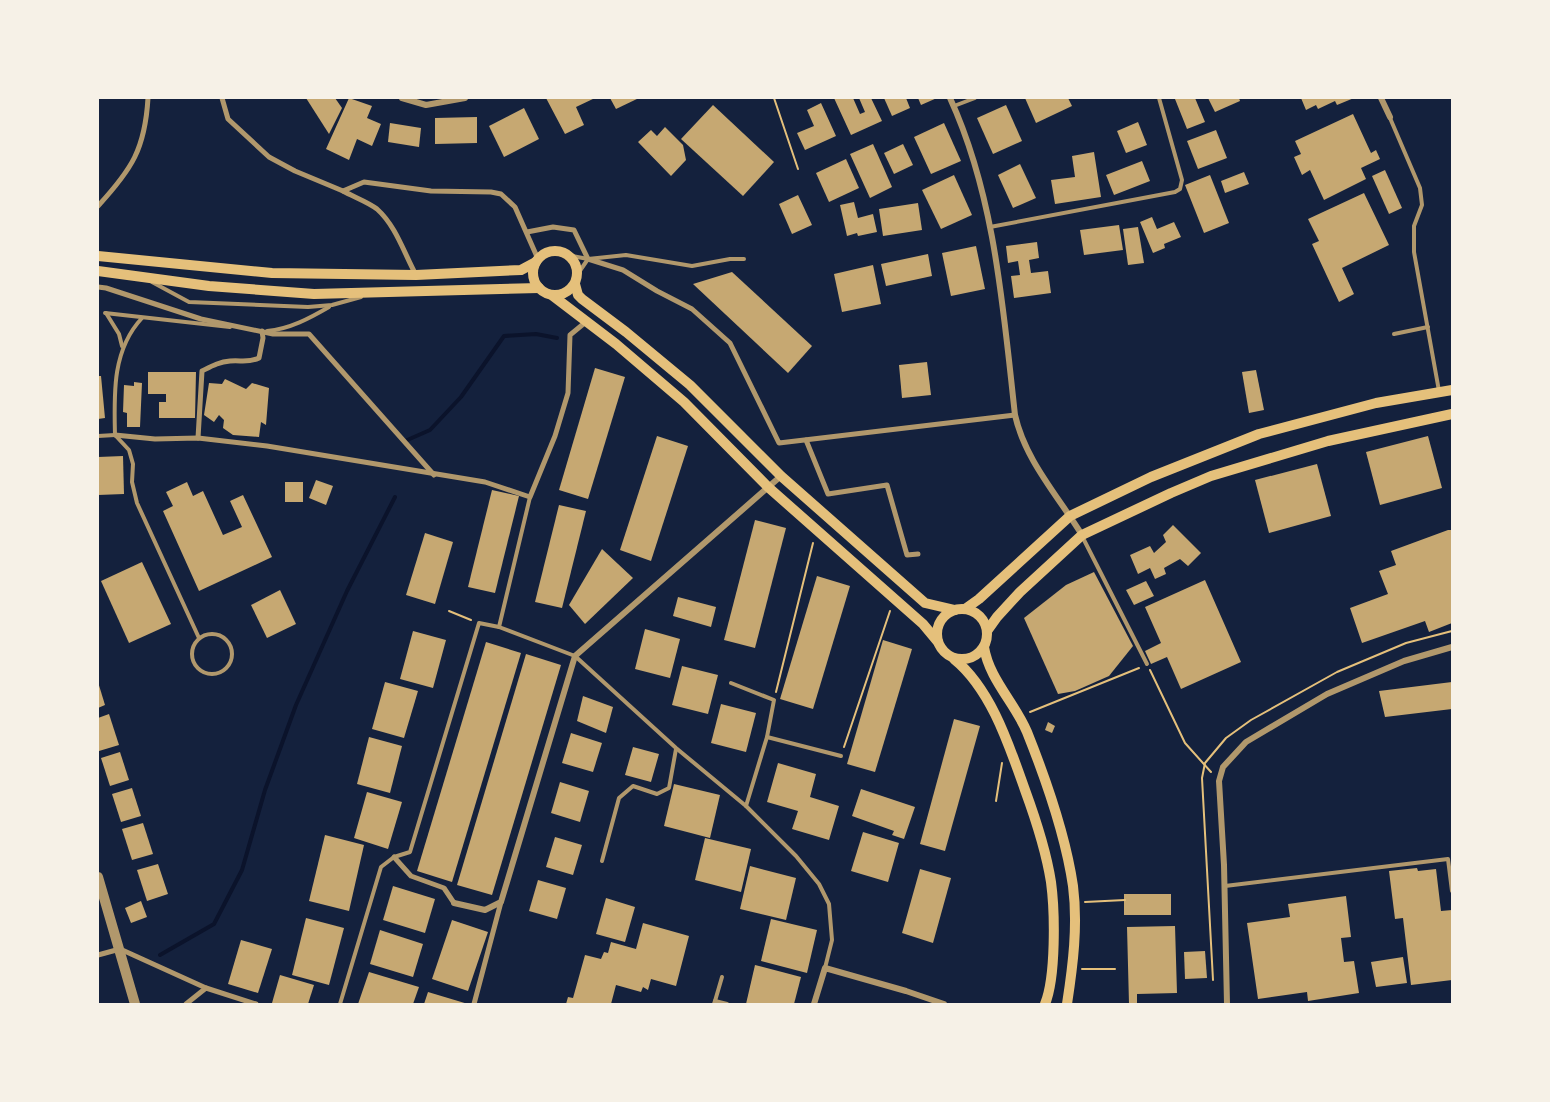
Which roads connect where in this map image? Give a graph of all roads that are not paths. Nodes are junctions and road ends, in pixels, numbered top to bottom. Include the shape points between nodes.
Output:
1 (148, 98) edge
2 (222, 98) edge
3 (402, 98) edge
4 (465, 98) edge
5 (950, 98) edge
6 (975, 98) edge
7 (1159, 98) edge
8 (1381, 98) edge
9 (954, 106) junction
10 (1390, 117) joint
11 (343, 191) junction
12 (98, 206) edge
13 (990, 227) junction
14 (527, 232) junction
15 (567, 255) junction
16 (98, 256) edge
17 (588, 259) junction
18 (744, 259) dead end
19 (537, 261) junction
20 (98, 271) edge
21 (416, 275) junction
22 (144, 278) junction
23 (576, 280) junction
24 (98, 287) edge
25 (539, 288) junction
26 (378, 293) junction
27 (553, 296) junction
28 (332, 305) junction
29 (142, 318) junction
30 (586, 321) junction
31 (1428, 327) junction
32 (262, 331) junction
33 (1394, 334) dead end
34 (122, 346) junction
35 (1452, 390) edge
36 (1439, 392) junction
37 (1452, 414) edge
38 (1015, 415) junction
39 (115, 435) junction
40 (98, 436) edge
41 (198, 438) junction
42 (806, 440) junction
43 (434, 475) junction
44 (781, 476) junction
45 (768, 487) junction
46 (531, 497) junction
47 (1070, 516) junction
48 (1082, 535) junction
49 (918, 554) dead end
50 (960, 609) junction
51 (499, 627) junction
52 (987, 631) junction
53 (199, 638) junction
54 (938, 642) junction
55 (984, 647) junction
56 (1452, 647) edge
57 (575, 656) junction
58 (954, 658) junction
59 (1147, 664) road end
60 (731, 683) dead end
61 (767, 737) junction
62 (676, 748) junction
63 (841, 756) road end
64 (746, 806) junction
65 (394, 857) junction
66 (602, 861) dead end
67 (98, 879) edge
68 (1225, 886) junction
69 (1452, 891) edge
70 (501, 902) junction
71 (454, 903) joint
72 (120, 949) junction
73 (98, 955) edge
74 (825, 968) junction
75 (722, 977) dead end
76 (206, 988) junction
77 (715, 1003) edge
78 (135, 1005) edge
79 (186, 1005) edge
80 (256, 1005) edge
81 (340, 1005) edge
82 (474, 1005) edge
83 (727, 1005) edge
84 (814, 1005) edge
85 (944, 1005) edge
86 (1045, 1005) edge
87 (1067, 1005) edge
88 (1227, 1005) edge

1 - 12 street via 141,146 131,168
2 - 11 street via 228,118 269,157
3 - 4 street via 426,105
5 - 9 street
6 - 9 lane
7 - 13 lane via 1182,180 1180,189
8 - 10 street
9 - 13 street via 974,159
10 - 31 lane via 1420,188 1422,205 1414,226 1414,252
11 - 14 street via 364,182 431,191 501,194 515,207
11 - 21 street via 376,209 395,232
13 - 38 street
14 - 17 street via 553,227 574,230
14 - 19 street
15 - 17 lane
15 - 19 main road via 550,252
15 - 23 main road via 576,264
16 - 21 main road via 272,273
17 - 18 lane via 626,255 692,266
17 - 23 lane
17 - 42 street via 623,270 692,309 730,343 779,443
19 - 21 main road via 521,270
19 - 25 main road via 533,275
20 - 22 main road
22 - 26 main road via 314,294
22 - 28 lane via 189,302
23 - 27 main road via 566,293
23 - 44 main road via 582,299 690,385
24 - 32 street via 201,319
25 - 26 main road
25 - 27 main road
26 - 28 lane
27 - 30 main road
28 - 32 lane via 288,327
29 - 32 lane
29 - 34 lane
29 - 34 lane via 105,312
30 - 45 main road via 684,402
30 - 46 street via 570,335 568,393
31 - 33 lane
31 - 36 lane
32 - 41 street via 259,358 252,362 216,363 202,371
32 - 43 street via 309,334
34 - 39 lane via 114,407
35 - 36 main road
36 - 47 main road via 1376,403 1259,434 1181,464
37 - 48 main road via 1328,441 1222,473
38 - 42 street
38 - 47 street via 1027,452
39 - 40 lane
39 - 41 street
39 - 53 lane via 129,450 137,503
41 - 43 street
42 - 49 street via 828,494 887,485 907,555
43 - 46 street via 485,482
44 - 45 street
44 - 50 main road via 925,603
45 - 54 main road via 923,624
45 - 57 street
46 - 51 lane
47 - 48 street
47 - 50 main road via 979,599
48 - 52 main road via 1020,592
48 - 59 lane
50 - 52 main road via 980,616
50 - 54 main road via 948,613 939,623
51 - 57 lane
51 - 65 lane via 479,623 410,852
52 - 55 main road
53 - 53 lane via 192,650 194,663 204,672 223,670 231,660 228,642 217,635
54 - 58 main road via 945,654
55 - 58 main road via 970,658
55 - 87 main road via 990,667 1027,733 1059,825 1071,876 1074,952
56 - 68 street via 1358,679 1292,713 1246,742 1222,767 1219,781
57 - 62 lane
57 - 70 street
58 - 86 main road via 970,675 1007,737 1042,838 1051,883 1053,958
60 - 61 lane via 774,700
61 - 63 lane
61 - 64 lane
62 - 64 lane
62 - 66 lane via 669,788 657,794 633,786 619,798
64 - 74 lane via 796,856 819,884 829,904 831,940
65 - 71 street via 411,876 444,888
65 - 81 lane via 381,867
67 - 72 street
68 - 69 lane via 1448,859
68 - 88 street
70 - 71 street via 486,910
70 - 82 street
72 - 73 street
72 - 76 street
72 - 78 street
74 - 84 street
74 - 85 street
75 - 77 lane
76 - 79 street
76 - 80 street
77 - 83 lane

